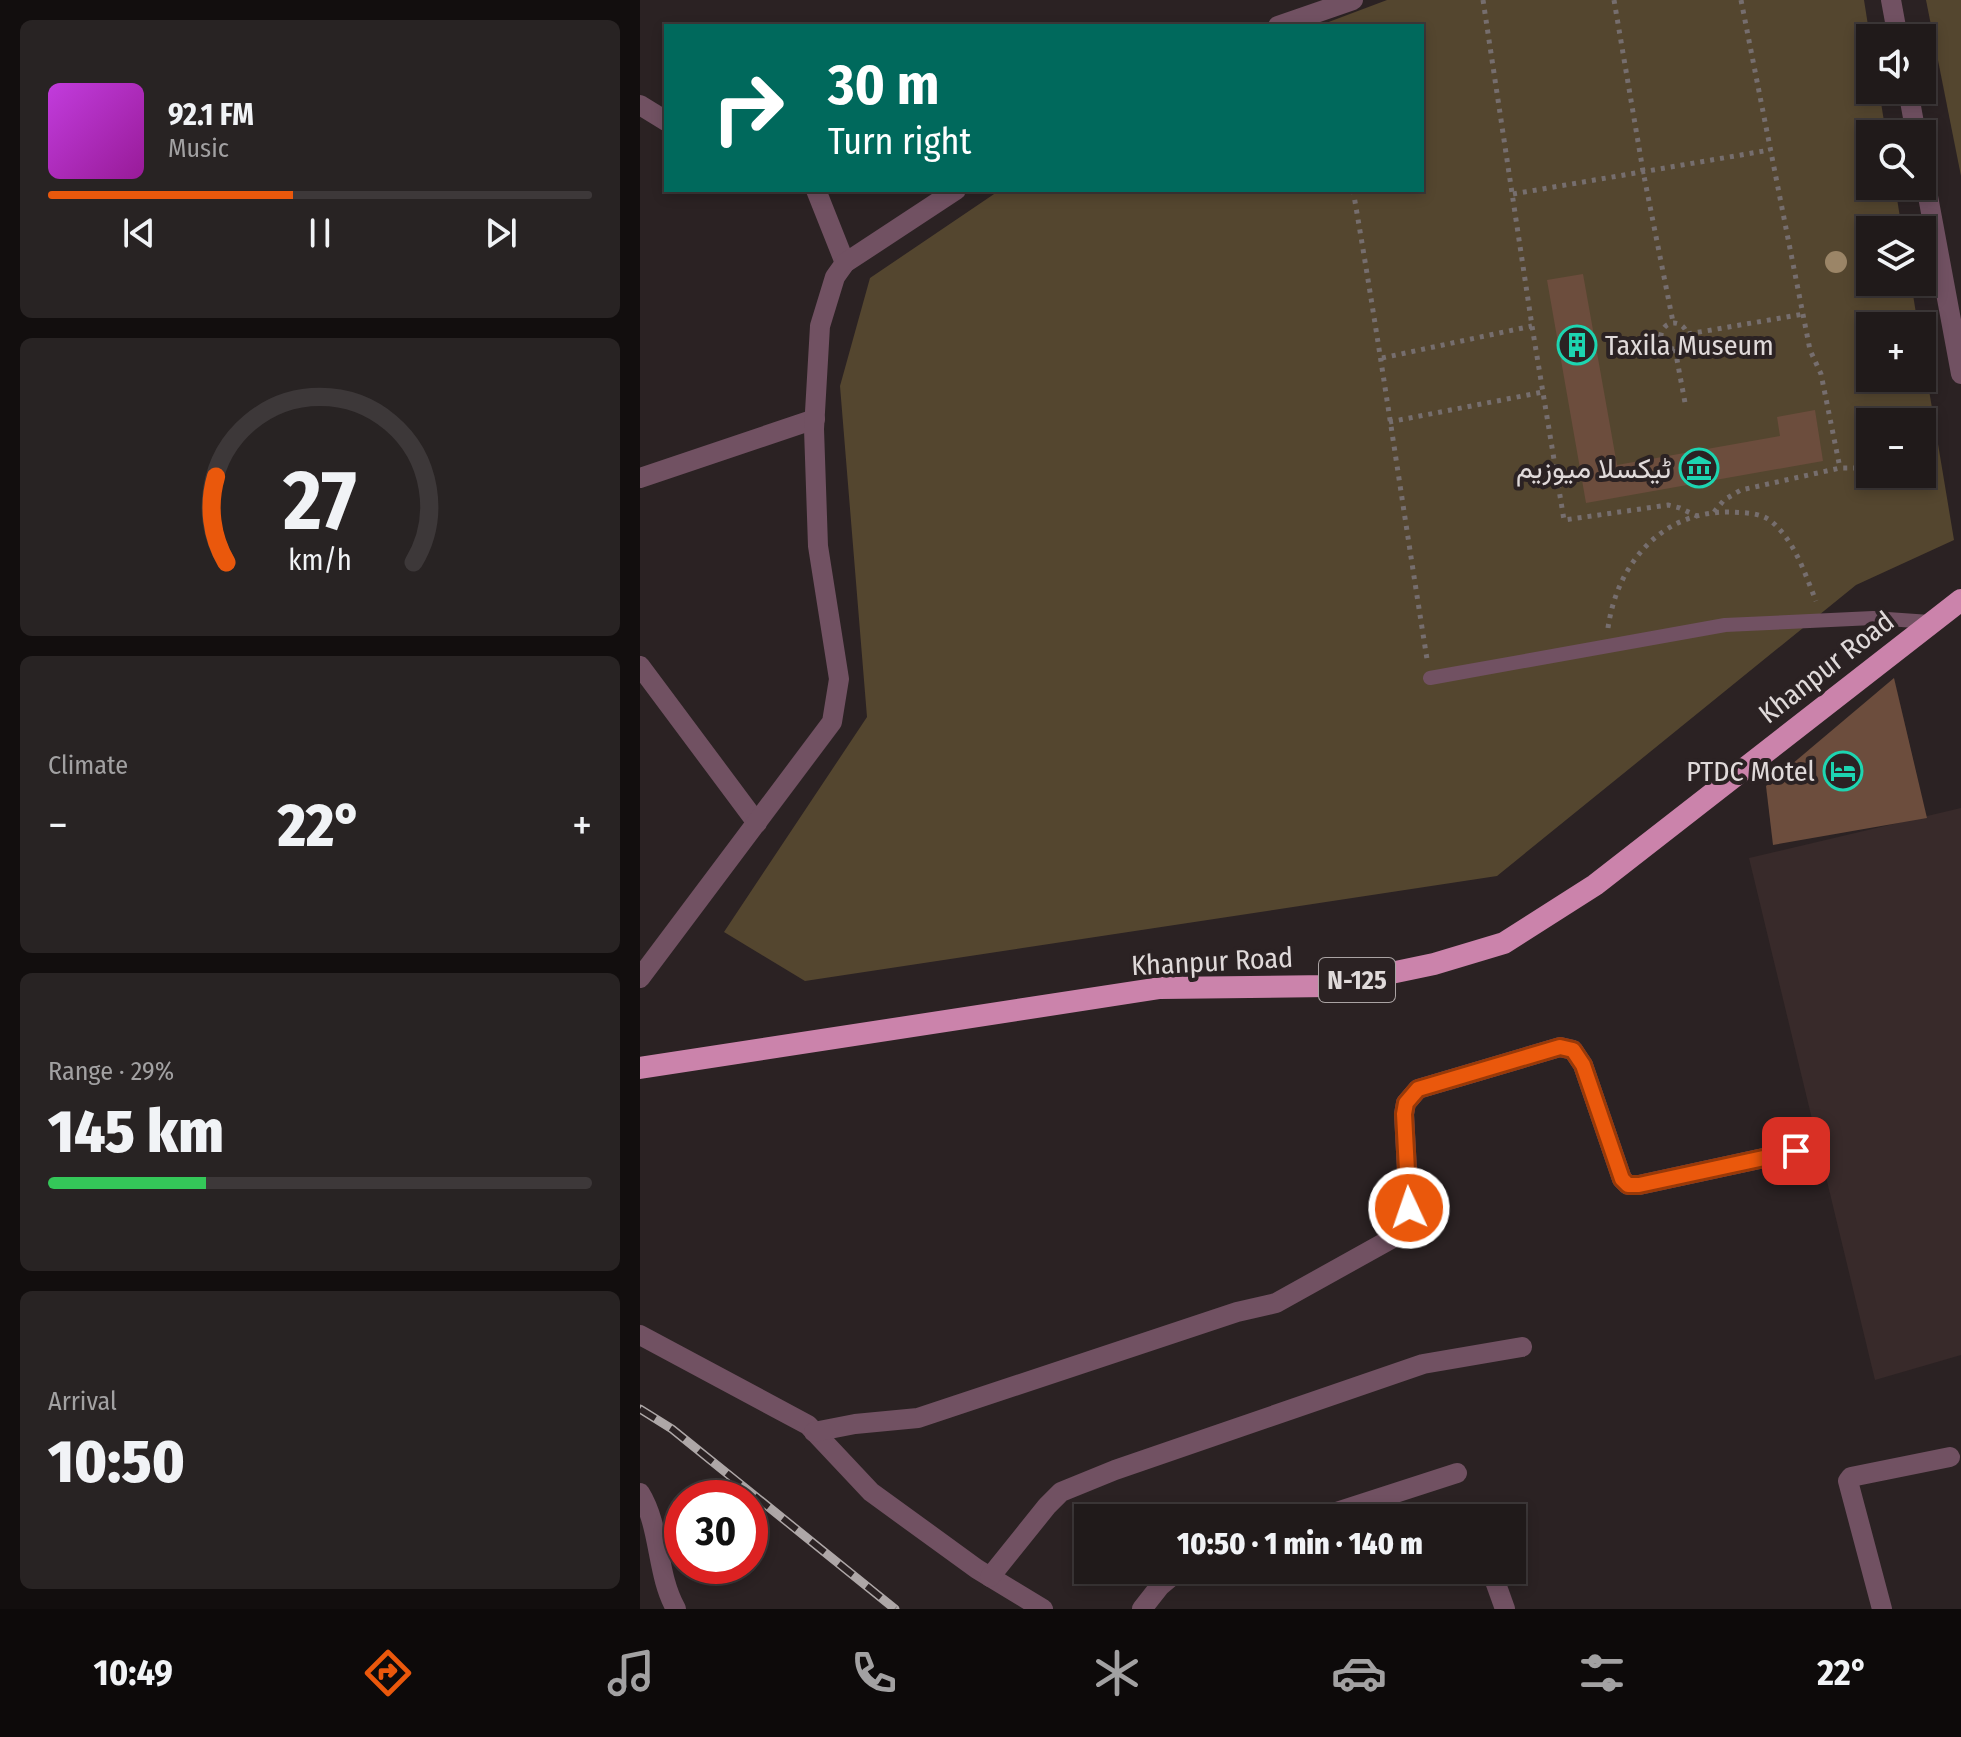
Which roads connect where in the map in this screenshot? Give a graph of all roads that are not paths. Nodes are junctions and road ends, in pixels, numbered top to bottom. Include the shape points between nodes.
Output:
1 (1353, 0) edge
2 (1891, 0) edge
3 (1284, 24) edge
4 (1895, 24) edge
5 (640, 105) edge
6 (664, 120) edge
7 (817, 192) edge
8 (953, 192) edge
9 (1929, 200) edge
10 (845, 263) junction
11 (1961, 374) edge
12 (815, 419) junction
13 (640, 478) edge
14 (1961, 600) edge
15 (1930, 622) junction
16 (640, 666) edge
17 (1430, 678) road end
18 (757, 823) junction
19 (640, 978) edge
20 (640, 1068) edge
21 (1796, 1151) dead end
22 (640, 1335) edge
23 (1522, 1347) dead end
24 (814, 1432) junction
25 (1950, 1457) dead end
26 (1457, 1473) dead end
27 (640, 1493) edge
28 (1361, 1504) edge
29 (990, 1577) junction
30 (1162, 1584) edge
31 (1496, 1584) edge
32 (676, 1609) edge
33 (1043, 1609) edge
34 (1142, 1609) edge
35 (1505, 1609) edge
36 (1882, 1609) edge

1 - 3 street
2 - 4 street
5 - 6 street
7 - 10 street
8 - 10 street
9 - 11 street
10 - 12 street via 835,277 820,326
12 - 13 street
12 - 18 street via 818,546 839,679 832,722
14 - 15 highway, Khanpur Road / N-125
15 - 17 lane via 1873,618 1725,625
15 - 20 highway, Khanpur Road / N-125 via 1595,885 1504,943 1329,986 1160,988
16 - 18 street
18 - 19 street
21 - 24 street via 1628,1185 1583,1065 1573,1050 1560,1047 1418,1089 1404,1114 1409,1208 1400,1234 1276,1303 1222,1316 918,1418
22 - 24 street
23 - 29 street via 1423,1364 1061,1492
24 - 29 street via 871,1492
25 - 36 street via 1848,1481
26 - 28 street
27 - 32 street
29 - 33 street
30 - 34 street
31 - 35 street

